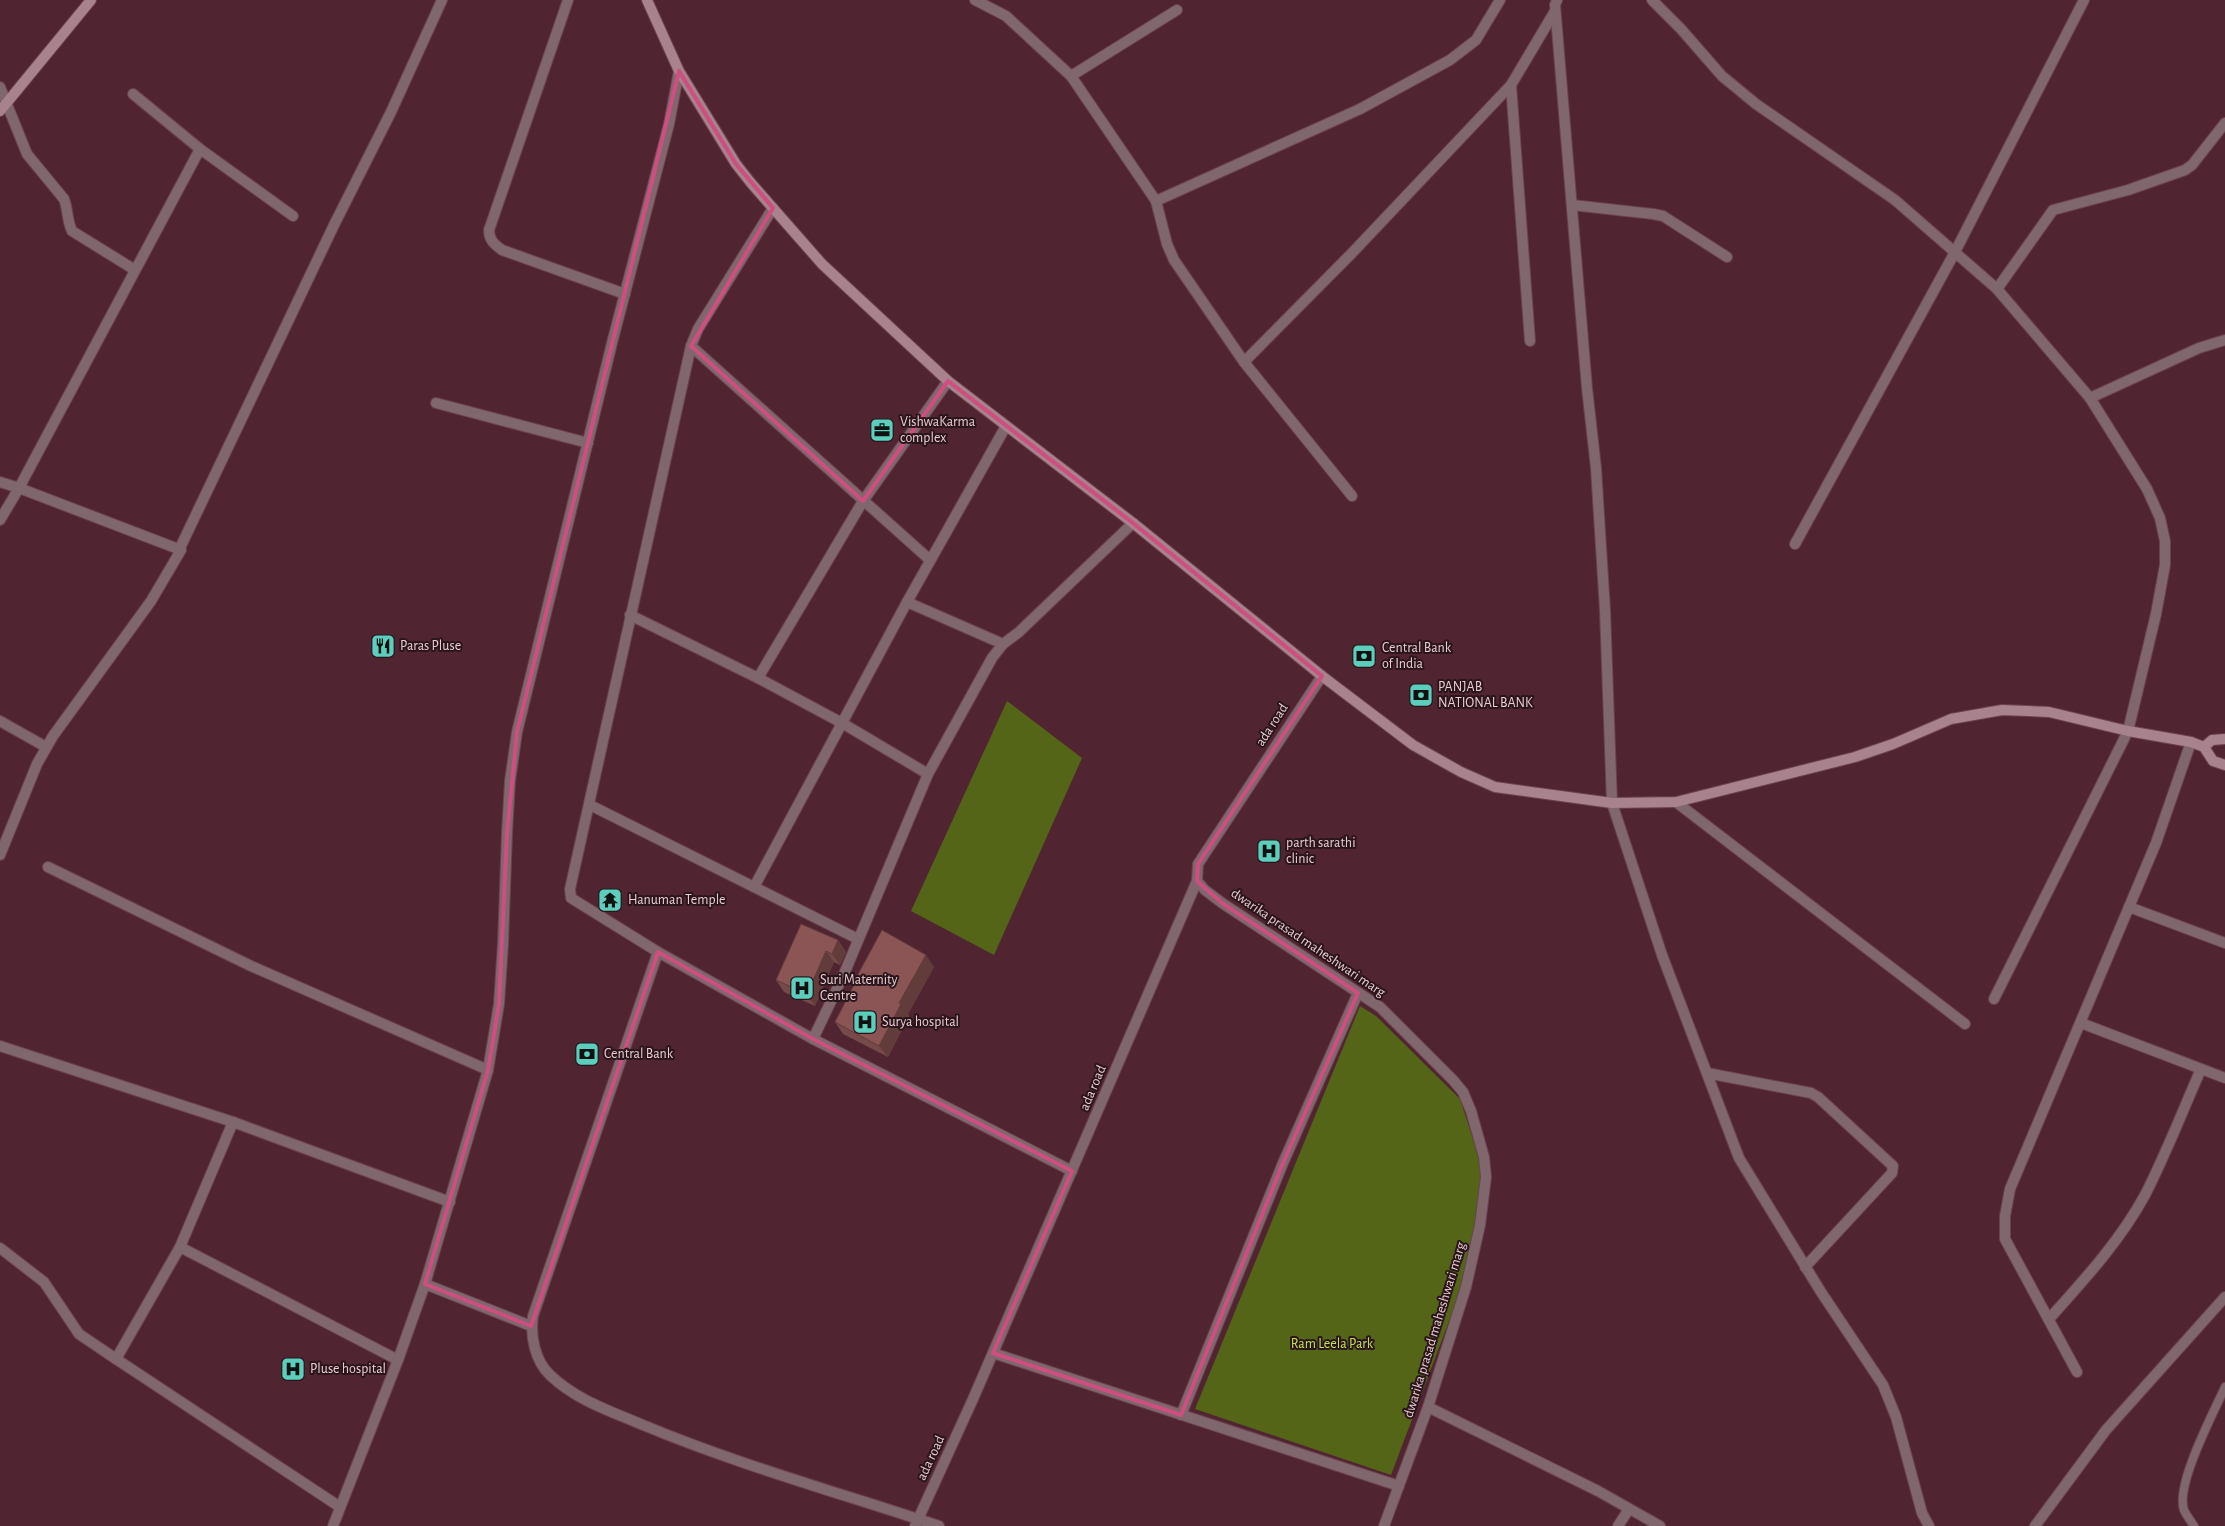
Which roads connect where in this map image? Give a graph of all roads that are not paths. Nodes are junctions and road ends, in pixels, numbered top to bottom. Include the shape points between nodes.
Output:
1 (91, 0) edge
2 (442, 0) edge
3 (568, 0) edge
4 (647, 0) edge
5 (975, 0) edge
6 (1500, 0) edge
7 (1652, 0) edge
8 (2084, 0) edge
9 (1556, 2) edge
10 (1177, 10) dead end
11 (679, 71) junction
12 (1071, 76) junction
13 (1511, 85) junction
14 (0, 87) edge
15 (133, 94) dead end
16 (4, 107) edge
17 (2225, 123) edge
18 (200, 149) junction
19 (1156, 200) junction
20 (1572, 205) junction
21 (773, 208) junction
22 (293, 216) dead end
23 (1955, 252) junction
24 (1727, 257) dead end
25 (135, 270) junction
26 (1997, 290) junction
27 (625, 294) junction
28 (2225, 340) edge
29 (1530, 341) dead end
30 (691, 346) junction
31 (1244, 362) junction
32 (948, 381) junction
33 (2090, 398) junction
34 (436, 403) dead end
35 (1006, 426) junction
36 (588, 443) junction
37 (0, 482) edge
38 (19, 488) junction
39 (1352, 496) dead end
40 (863, 501) junction
41 (0, 520) edge
42 (1133, 522) junction
43 (1795, 544) dead end
44 (177, 547) junction
45 (930, 560) junction
46 (907, 602) junction
47 (630, 615) junction
48 (1003, 644) junction
49 (1322, 676) junction
50 (758, 678) junction
51 (0, 721) edge
52 (842, 723) junction
53 (2128, 731) junction
54 (2225, 739) edge
55 (2191, 742) junction
56 (46, 747) junction
57 (2204, 747) junction
58 (2225, 765) edge
59 (928, 774) junction
60 (1612, 802) junction
61 (1676, 802) junction
62 (590, 805) junction
63 (0, 855) edge
64 (48, 867) dead end
65 (1197, 881) junction
66 (754, 887) junction
67 (2130, 908) junction
68 (858, 939) junction
69 (2225, 943) edge
70 (658, 952) junction
71 (1358, 993) junction
72 (1994, 999) dead end
73 (2081, 1023) junction
74 (1965, 1024) dead end
75 (814, 1039) junction
76 (0, 1046) edge
77 (2201, 1069) junction
78 (488, 1070) junction
79 (1707, 1073) junction
80 (2225, 1078) edge
81 (233, 1122) junction
82 (1072, 1171) junction
83 (450, 1202) junction
84 (180, 1247) junction
85 (0, 1248) edge
86 (1806, 1267) junction
87 (426, 1284) junction
88 (2225, 1297) edge
89 (2049, 1319) junction
90 (531, 1326) junction
91 (993, 1353) junction
92 (116, 1359) junction
93 (398, 1360) junction
94 (2077, 1372) dead end
95 (2225, 1387) edge
96 (1428, 1407) junction
97 (1181, 1415) junction
98 (1399, 1486) junction
99 (340, 1507) junction
100 (1629, 1508) junction
101 (916, 1522) edge
102 (333, 1526) edge
103 (940, 1526) edge
104 (1384, 1526) edge
105 (1618, 1526) edge
106 (1660, 1526) edge
107 (1929, 1526) edge
108 (2035, 1526) edge
109 (2194, 1526) edge

1 - 16 main road
2 - 44 street via 391,112
3 - 27 street via 489,237 502,250
4 - 11 main road
5 - 12 street via 1006,16
6 - 19 street via 1476,40 1450,60 1360,109
7 - 23 street via 1722,76 1756,104 1895,200
8 - 23 street
9 - 13 street via 1555,12
9 - 20 street
10 - 12 street
11 - 21 main road via 736,164
11 - 27 street via 669,124
12 - 19 street
13 - 29 street
13 - 31 street
14 - 16 street
15 - 18 street
16 - 25 street via 28,154 64,199 72,231
17 - 26 street via 2185,170 2128,190 2053,210
18 - 22 street
18 - 25 street
19 - 31 street via 1174,260
20 - 24 street via 1662,216
20 - 60 street via 1603,572
21 - 30 street via 698,329
21 - 32 main road via 822,264
23 - 26 street
23 - 43 street
25 - 38 street
26 - 33 street
27 - 36 street
28 - 33 street via 2199,348
30 - 40 street
30 - 47 street
31 - 39 street
32 - 35 main road
32 - 40 street
33 - 53 street via 2147,489 2160,518 2165,540 2156,614
34 - 36 street
35 - 42 main road
35 - 45 street
36 - 78 street via 517,732 508,807 499,1004
37 - 38 street
38 - 41 street
38 - 44 street
40 - 45 street
40 - 50 street
42 - 48 street
42 - 49 main road
44 - 56 street via 181,552 152,601
45 - 46 street
46 - 48 street
46 - 52 street
47 - 50 street
47 - 62 street
48 - 59 street via 992,658
49 - 60 main road via 1413,745 1494,787
49 - 65 street, ada road via 1198,864
50 - 52 street
51 - 56 street
52 - 59 street
52 - 66 street
53 - 55 main road
53 - 61 main road via 2049,712 2002,710 1951,719 1855,757
53 - 72 street
54 - 57 main road via 2212,740
55 - 57 main road
55 - 67 street
56 - 63 street
57 - 58 main road via 2213,761
59 - 68 street
60 - 61 main road
60 - 79 street via 1662,955
61 - 74 street
62 - 66 street
62 - 70 street via 570,889 571,898
64 - 78 street via 251,966
65 - 71 street, dwarika prasad maheshwari marg via 1222,903
65 - 82 street, ada road
66 - 68 street
67 - 69 street
67 - 73 street
68 - 75 street
70 - 75 street
70 - 90 street
71 - 96 street, dwarika prasad maheshwari marg via 1380,1008 1463,1092 1484,1157 1486,1177 1473,1260
71 - 97 street via 1283,1163
73 - 77 street
73 - 89 street via 2010,1189 2005,1216 2005,1239
75 - 82 street
76 - 81 street
77 - 80 street
77 - 89 street via 2145,1194 2121,1234
78 - 83 street
79 - 86 street via 1739,1158
79 - 86 street via 1811,1093 1892,1166 1892,1173
81 - 83 street
81 - 84 street
82 - 91 street, ada road
83 - 87 street
84 - 92 street
84 - 93 street
85 - 92 street via 44,1282 79,1334
86 - 107 street via 1883,1385 1896,1417 1922,1514
87 - 90 street
87 - 93 street
88 - 108 street via 2106,1430
89 - 94 street
90 - 101 street via 534,1347 549,1374 581,1399 690,1445
91 - 97 street
91 - 101 street, ada road
92 - 99 street
93 - 99 street
95 - 109 lane via 2189,1469 2183,1493 2184,1509
96 - 98 street, dwarika prasad maheshwari marg
96 - 100 street
97 - 98 street
98 - 104 street, dwarika prasad maheshwari marg
99 - 102 street
100 - 105 street
100 - 106 street
101 - 103 street

